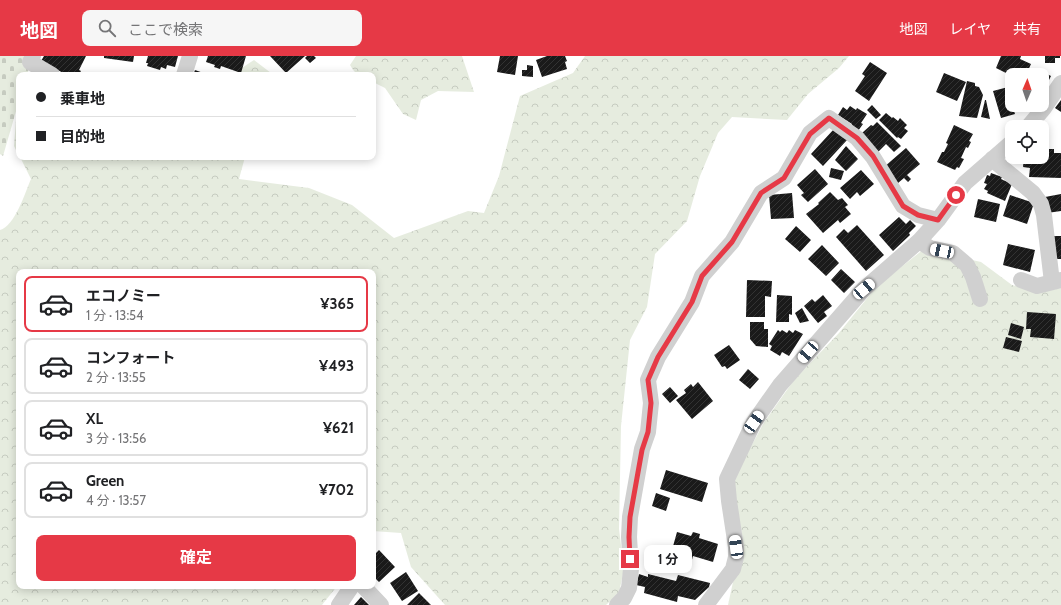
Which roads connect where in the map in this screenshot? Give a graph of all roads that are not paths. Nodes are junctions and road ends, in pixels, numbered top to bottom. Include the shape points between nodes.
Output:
1 (33, 56) edge
2 (190, 56) edge
3 (47, 72) edge
4 (185, 72) edge
5 (1061, 83) edge
6 (1034, 120) edge
7 (1005, 148) edge
8 (992, 159) junction
9 (938, 220) junction
10 (920, 241) junction
11 (1021, 280) dead end
12 (1056, 281) edge
13 (980, 299) dead end
14 (350, 589) edge
15 (366, 589) edge
16 (340, 605) edge
17 (381, 605) edge
18 (617, 605) edge
19 (706, 605) edge

1 - 3 street via 30,62
2 - 4 street
5 - 6 street
7 - 8 street
8 - 9 street via 965,183
8 - 12 street via 1033,193 1041,204
9 - 10 street
9 - 18 street via 918,215 903,206 873,156 857,138 829,118 810,134 784,178 761,193 732,242 702,276 692,302 658,357 648,380 651,403 648,432 642,450 630,517 629,588
10 - 13 street via 930,248 953,253 967,265
10 - 19 street via 864,289 780,384 754,422 727,479 736,547 733,569
11 - 12 street via 1037,286
14 - 16 street
15 - 17 street

